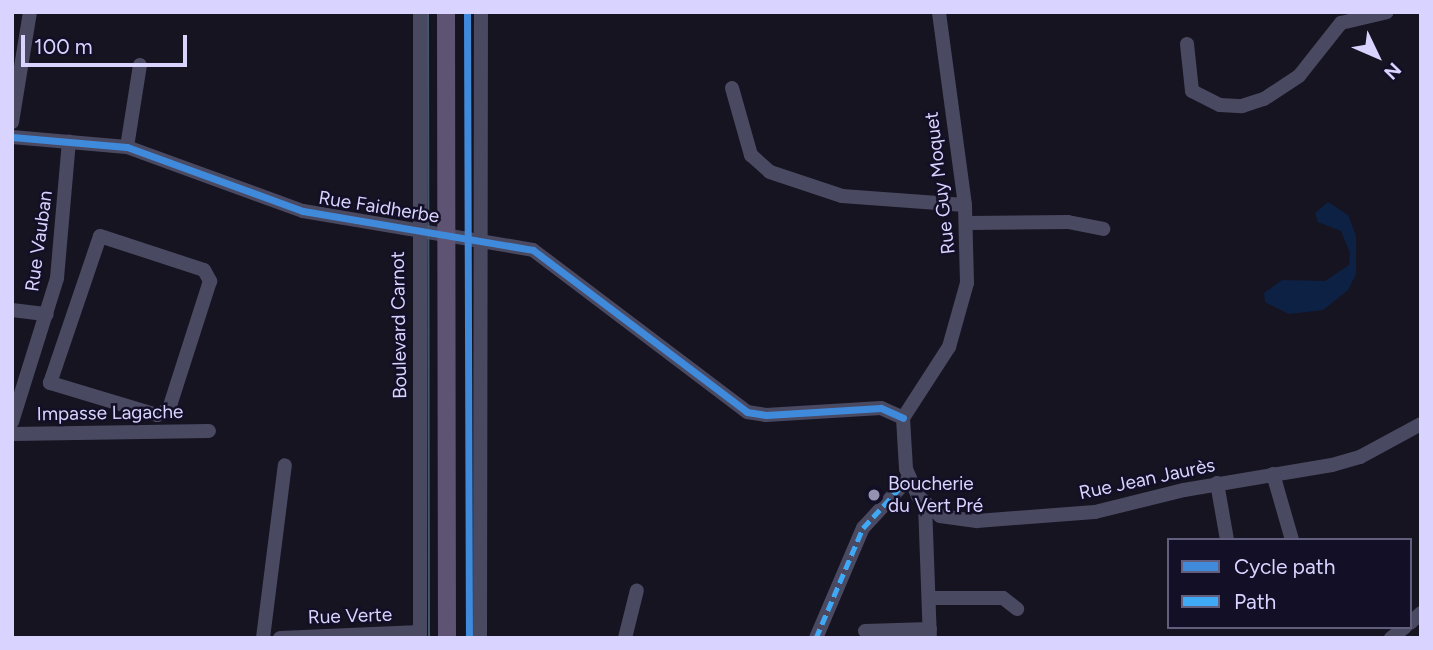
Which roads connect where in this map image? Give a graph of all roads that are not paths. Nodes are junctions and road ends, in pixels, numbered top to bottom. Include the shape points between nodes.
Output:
1 (30, 12) edge
2 (420, 12) edge
3 (446, 12) edge
4 (457, 12) edge
5 (481, 12) edge
6 (939, 12) edge
7 (1387, 12) edge
8 (1186, 44) dead end
9 (140, 65) dead end
10 (732, 88) dead end
11 (12, 122) edge
12 (12, 137) edge
13 (69, 142) junction
14 (127, 147) junction
15 (965, 205) junction
16 (967, 223) junction
17 (1103, 229) dead end
18 (419, 230) junction
19 (453, 235) junction
20 (483, 240) junction
21 (48, 309) junction
22 (12, 310) edge
23 (72, 312) junction
24 (903, 418) junction
25 (12, 422) edge
26 (1421, 425) edge
27 (209, 431) dead end
28 (12, 434) edge
29 (285, 465) dead end
30 (1273, 474) junction
31 (908, 479) junction
32 (1217, 483) junction
33 (925, 504) junction
34 (1227, 538) edge
35 (1291, 538) edge
36 (637, 590) dead end
37 (929, 598) junction
38 (1017, 609) dead end
39 (865, 631) dead end
40 (930, 633) edge
41 (420, 635) edge
42 (263, 638) edge
43 (281, 638) edge
44 (447, 638) edge
45 (458, 638) edge
46 (480, 638) edge
47 (625, 638) edge
48 (816, 638) edge

1 - 11 street
2 - 18 street, Boulevard Carnot
3 - 19 main road
4 - 19 main road
5 - 20 street
6 - 15 street, Rue Guy Moquet
7 - 8 street via 1342,23 1299,76 1270,96 1241,106 1220,105 1192,90
9 - 14 street
10 - 15 street via 751,155 770,172 842,197
12 - 13 street, Rue Faidherbe
13 - 14 street, Rue Faidherbe
13 - 21 street, Rue Vauban via 60,265
14 - 18 street, Rue Faidherbe via 303,211
15 - 16 street, Rue Guy Moquet
16 - 17 street via 1068,222
16 - 24 street, Rue Guy Moquet via 968,268 961,316 943,358
18 - 19 street, Rue Faidherbe
18 - 41 street, Boulevard Carnot
19 - 20 street, Rue Faidherbe
19 - 44 main road
19 - 45 main road
20 - 24 street, Rue Faidherbe via 544,255 640,334 747,412 766,415 881,408
20 - 46 street
21 - 22 street
21 - 23 street
21 - 25 street, Rue Vauban
23 - 23 street via 50,383 157,415 169,409 210,281 204,270 100,236
24 - 31 street
26 - 30 street, Rue Jean Jaurès via 1348,461
27 - 28 street, Impasse Lagache
29 - 42 street
30 - 32 street, Rue Jean Jaurès
30 - 35 street
31 - 33 street
31 - 48 street via 863,528
32 - 33 street, Rue Jean Jaurès via 1095,512 992,521 949,518
32 - 34 street
33 - 37 street
36 - 47 street
37 - 38 street via 1003,598
37 - 40 street
39 - 40 street
41 - 43 street, Rue Verte

